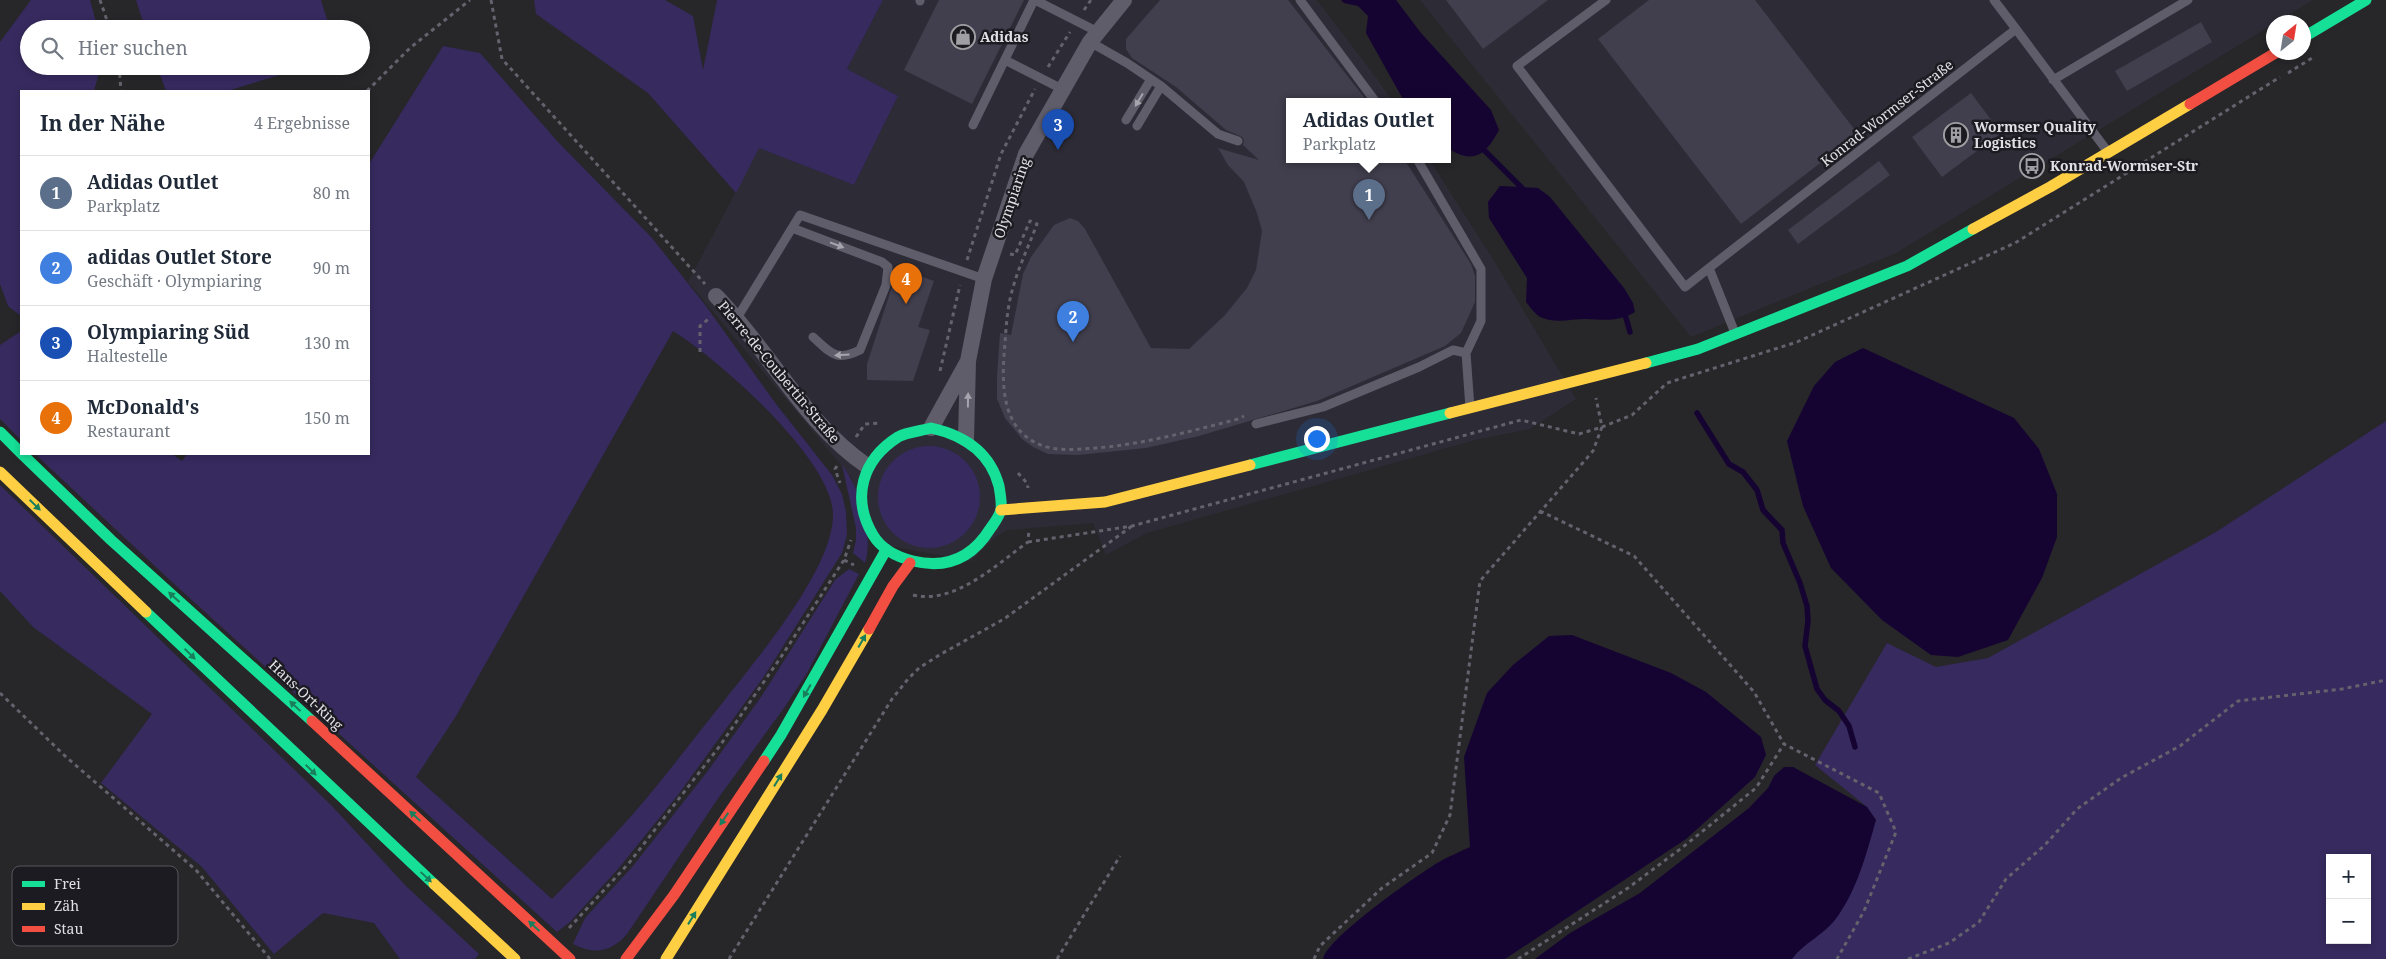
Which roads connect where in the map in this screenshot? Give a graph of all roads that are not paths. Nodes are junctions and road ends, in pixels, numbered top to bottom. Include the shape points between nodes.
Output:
1 (1034, 0) edge
2 (1124, 0) edge
3 (1300, 0) edge
4 (1606, 0) edge
5 (1994, 0) edge
6 (2188, 0) edge
7 (2366, 0) edge
8 (2016, 29) junction
9 (2311, 33) edge
10 (1094, 37) junction
11 (2266, 59) edge
12 (1005, 60) junction
13 (1151, 79) junction
14 (2053, 80) junction
15 (1161, 86) junction
16 (1062, 89) junction
17 (1373, 98) edge
18 (1126, 120) dead end
19 (973, 125) dead end
20 (1137, 126) dead end
21 (1238, 141) dead end
22 (2108, 152) junction
23 (1420, 163) edge
24 (792, 228) junction
25 (1709, 268) junction
26 (984, 280) junction
27 (720, 300) road end
28 (737, 318) junction
29 (1735, 334) junction
30 (813, 337) dead end
31 (1466, 353) junction
32 (968, 361) junction
33 (1470, 408) junction
34 (1256, 424) dead end
35 (931, 428) junction
36 (0, 432) edge
37 (966, 439) junction
38 (20, 451) edge
39 (24, 455) edge
40 (867, 466) junction
41 (0, 472) edge
42 (1001, 510) junction
43 (886, 550) junction
44 (910, 563) junction
45 (515, 959) edge
46 (570, 959) edge
47 (626, 959) edge
48 (666, 959) edge

1 - 10 lane
1 - 12 lane
2 - 10 street, Olympiaring
3 - 17 lane
4 - 25 lane, Konrad-Wormser-Straße via 1517,66 1686,287
5 - 8 lane
6 - 14 lane
7 - 9 street
8 - 14 lane
8 - 25 lane, Konrad-Wormser-Straße
10 - 13 lane
10 - 16 street, Olympiaring
11 - 22 street
12 - 16 lane
12 - 19 lane
13 - 15 lane
13 -> 18 lane
14 - 22 lane
15 - 20 lane
15 - 21 lane via 1218,134
16 - 26 street, Olympiaring via 1026,154
22 - 29 street via 1908,266
23 - 31 lane via 1481,269 1481,320
24 - 26 lane via 800,215
24 - 28 lane
24 -> 30 lane via 888,267 886,285 860,350 847,356 833,355
25 - 29 lane
26 - 32 street, Olympiaring
27 - 28 street, Pierre-de-Coubertin-Straße
28 - 40 street, Pierre-de-Coubertin-Straße via 798,399 846,452
29 - 33 street via 1698,349
31 - 33 lane
31 - 34 lane via 1453,350 1323,407
32 - 35 street, Olympiaring
37 -> 32 street, Olympiaring
33 - 42 street via 1105,502
35 - 37 street via 946,430
35 - 40 street via 903,433 889,441
36 - 38 street, Hans-Ort-Ring
37 - 42 street via 983,454 993,471
46 -> 39 street, Hans-Ort-Ring via 111,540
40 - 43 street via 861,488 863,515 871,534
41 -> 45 street via 364,820
42 - 44 street via 986,537 964,556 944,564
43 - 44 street
43 -> 47 street via 780,735 674,895
48 -> 44 street

